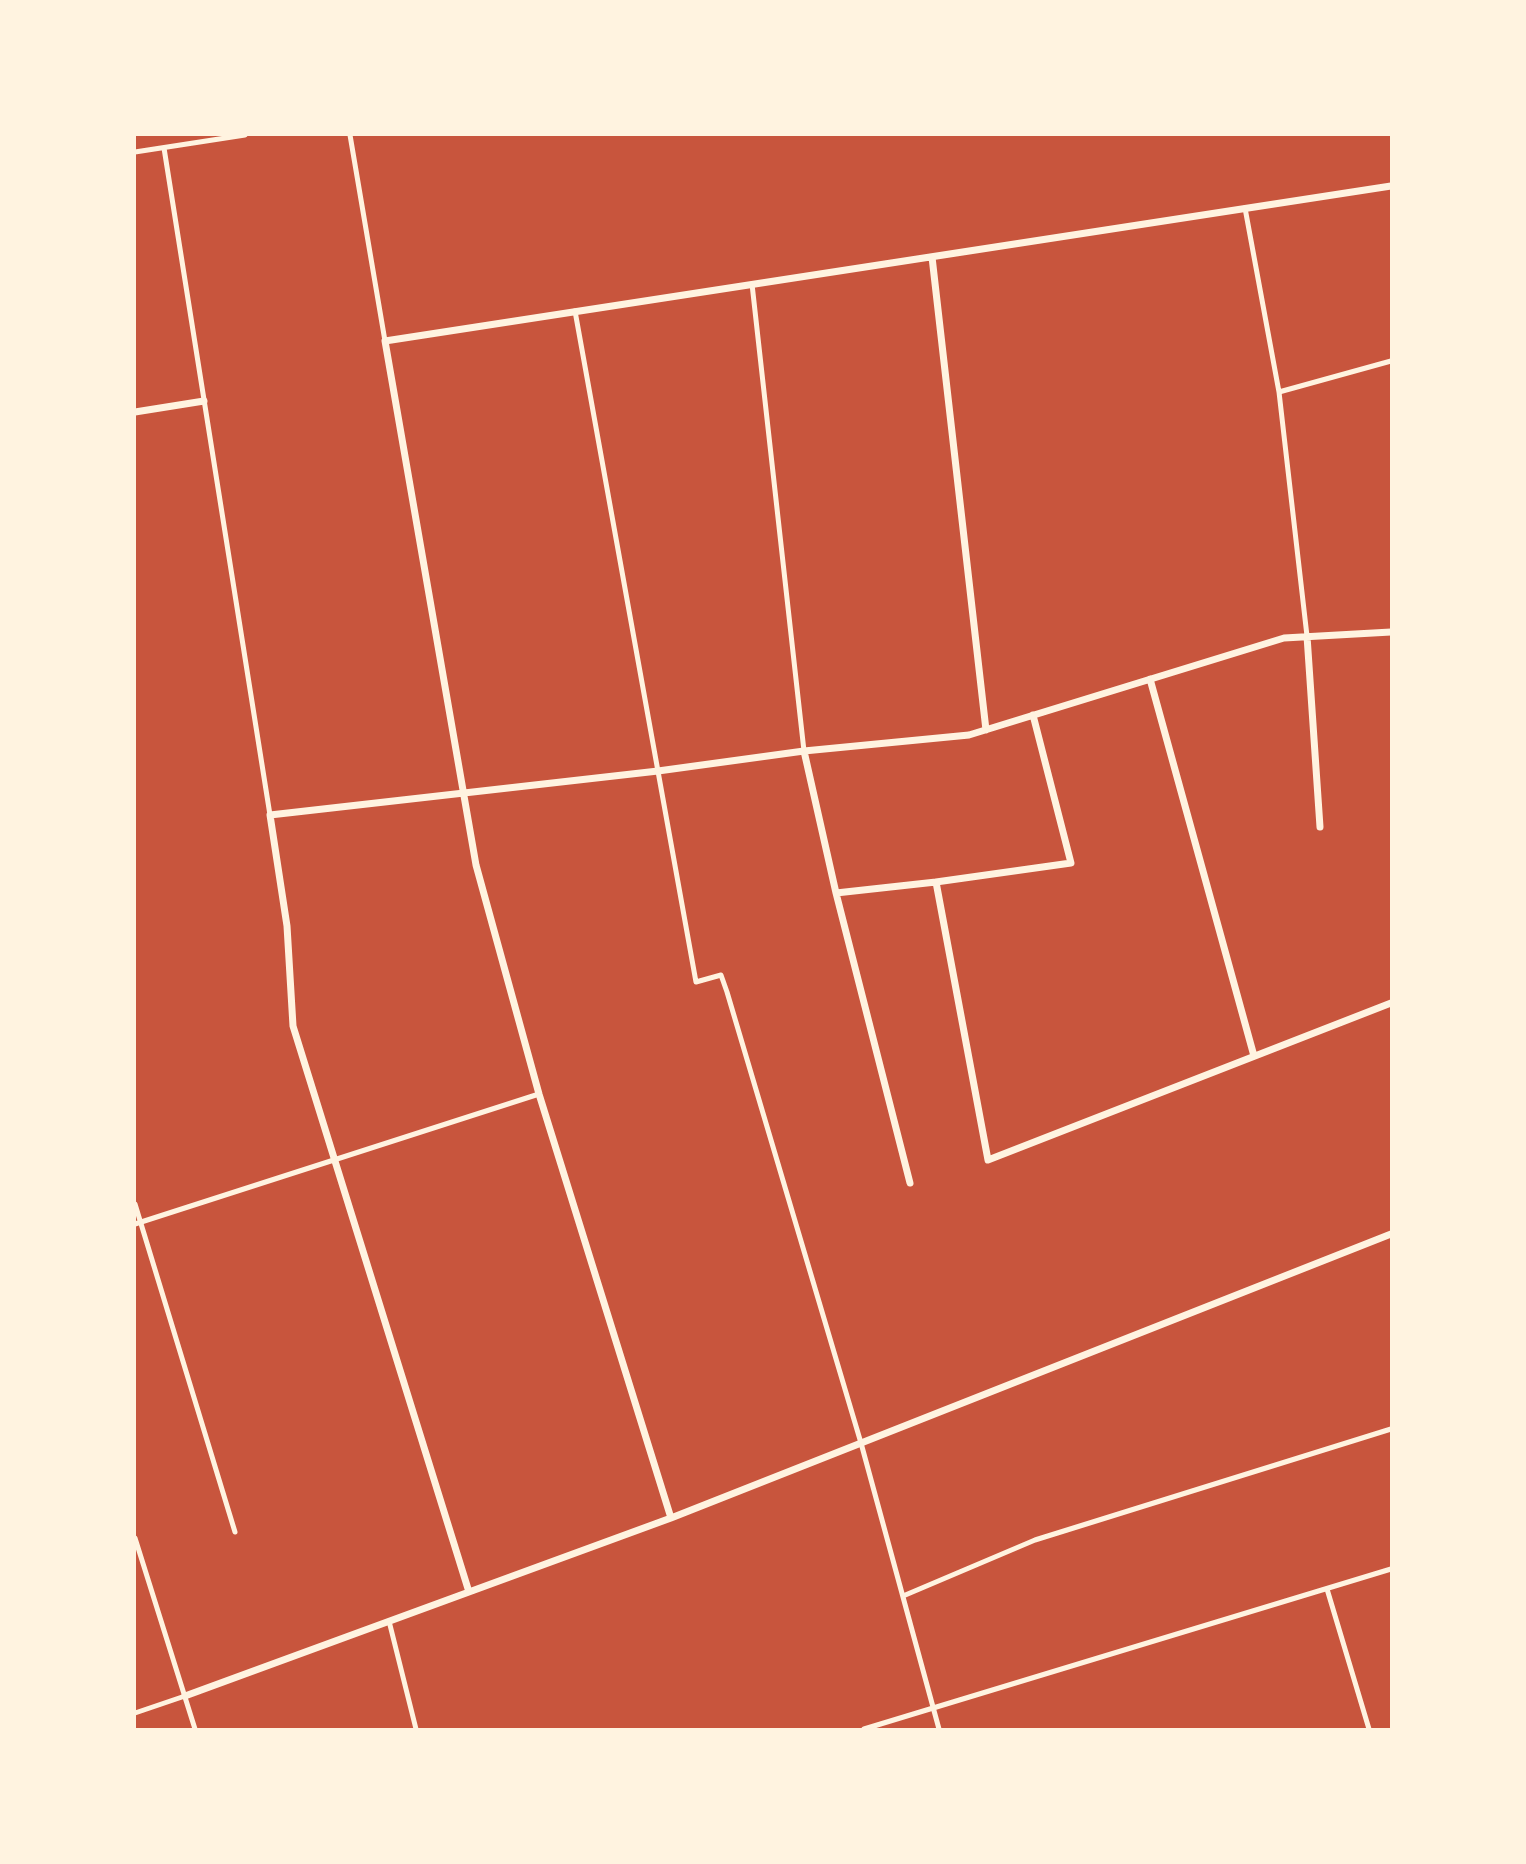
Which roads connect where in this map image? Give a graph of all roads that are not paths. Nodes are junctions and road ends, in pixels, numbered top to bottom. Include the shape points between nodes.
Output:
1 (245, 135) edge
2 (350, 135) edge
3 (164, 148) junction
4 (135, 152) edge
5 (1391, 186) edge
6 (1245, 208) junction
7 (932, 257) junction
8 (752, 284) junction
9 (575, 312) junction
10 (385, 341) junction
11 (1391, 361) edge
12 (1279, 391) junction
13 (204, 401) junction
14 (135, 411) edge
15 (1391, 632) edge
16 (1307, 636) junction
17 (1150, 680) junction
18 (1033, 715) junction
19 (986, 730) junction
20 (804, 751) junction
21 (657, 771) junction
22 (464, 793) junction
23 (270, 815) junction
24 (1320, 827) dead end
25 (936, 882) junction
26 (835, 893) junction
27 (1391, 1003) edge
28 (1254, 1056) junction
29 (539, 1094) junction
30 (334, 1160) junction
31 (910, 1183) dead end
32 (135, 1203) edge
33 (137, 1224) edge
34 (1391, 1234) edge
35 (1391, 1429) edge
36 (862, 1443) junction
37 (671, 1518) junction
38 (235, 1532) dead end
39 (135, 1538) edge
40 (1391, 1569) edge
41 (1327, 1588) junction
42 (469, 1592) junction
43 (903, 1596) junction
44 (389, 1621) junction
45 (185, 1696) junction
46 (933, 1707) junction
47 (135, 1713) edge
48 (195, 1729) edge
49 (416, 1729) edge
50 (864, 1729) edge
51 (939, 1729) edge
52 (1369, 1729) edge

1 - 3 lane
2 - 10 lane
3 - 4 lane
3 - 13 lane
5 - 6 street
6 - 7 street
6 - 12 lane
7 - 8 street
7 - 19 street
8 - 9 street
8 - 20 lane
9 - 10 street
9 - 21 lane
10 - 22 street
11 - 12 lane
12 - 16 lane
13 - 14 street
13 - 23 lane
15 - 16 street
16 - 17 street via 1284,638
16 - 24 street
17 - 18 street
17 - 28 street
18 - 19 street
18 - 25 street via 1071,863
19 - 20 street
20 - 21 street
20 - 26 street
21 - 22 street
21 - 36 lane via 696,982 721,975
22 - 23 street
22 - 29 street via 477,865
23 - 30 street via 287,926 293,1026
25 - 26 street
25 - 28 street via 988,1160
26 - 31 street
27 - 28 street
29 - 30 lane
29 - 37 street
30 - 33 lane
30 - 42 street
32 - 33 lane
33 - 38 lane
34 - 36 street
35 - 43 lane via 1035,1541
36 - 37 street
36 - 43 lane
37 - 42 street
39 - 45 lane
40 - 41 lane
41 - 46 lane
41 - 52 lane
42 - 44 street
43 - 46 lane
44 - 45 street
44 - 49 lane
45 - 47 lane
45 - 48 lane
46 - 50 lane
46 - 51 lane

